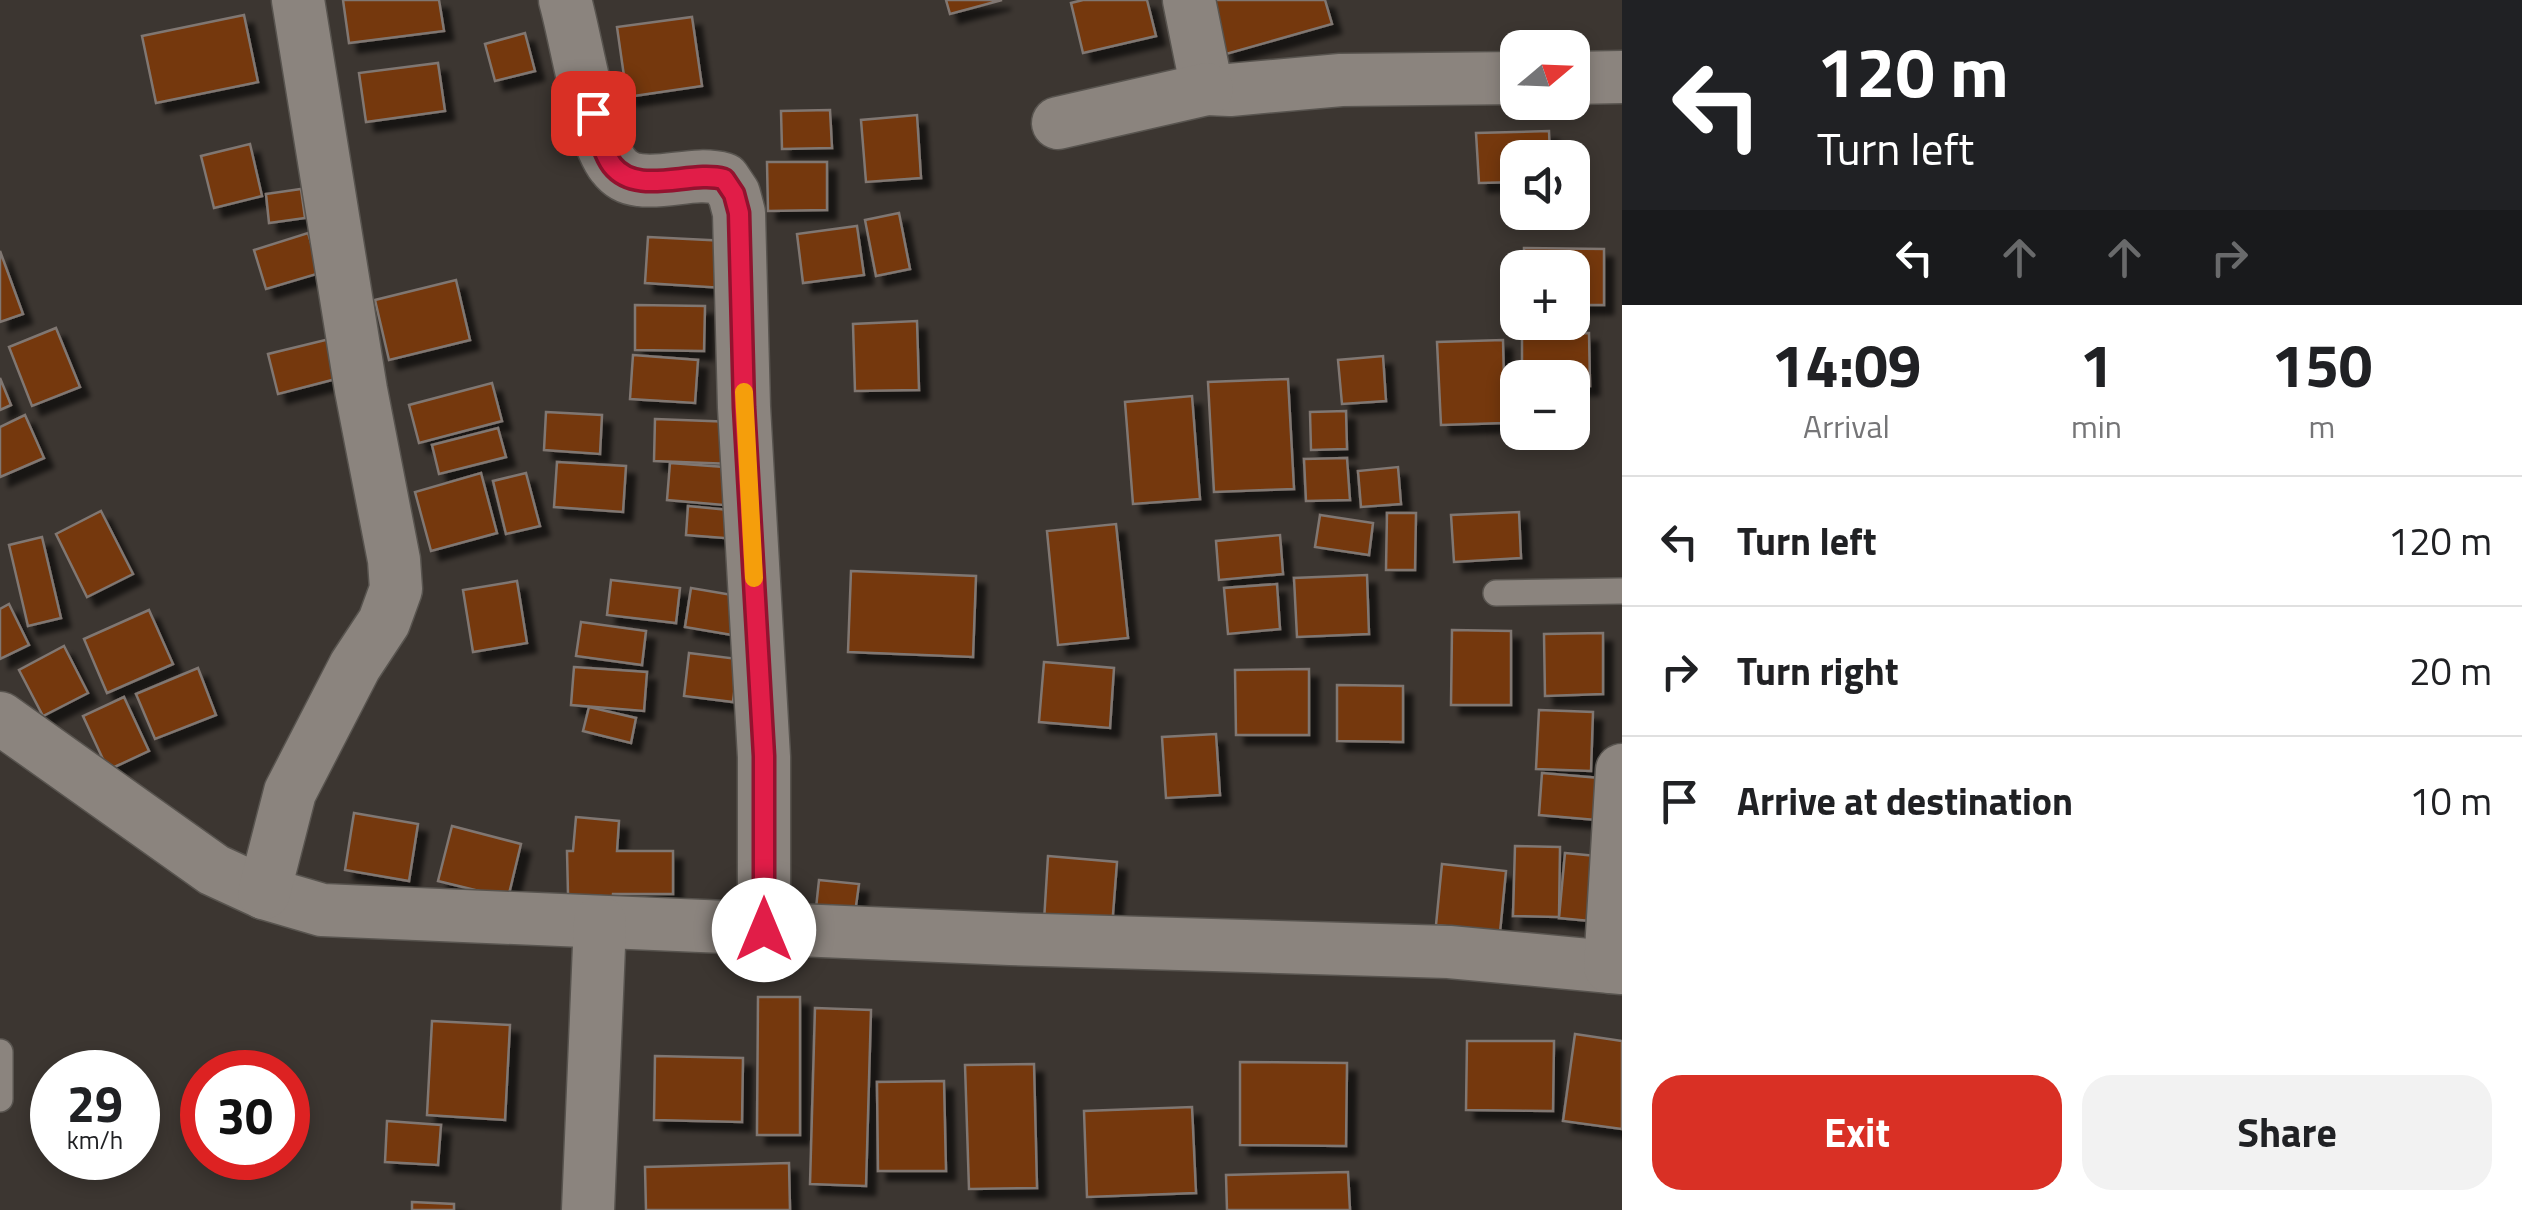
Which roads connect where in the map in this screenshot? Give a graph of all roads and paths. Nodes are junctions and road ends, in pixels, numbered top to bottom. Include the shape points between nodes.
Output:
1 (298, 0) edge
2 (565, 0) edge
3 (1189, 0) edge
4 (1622, 77) edge
5 (1500, 78) edge
6 (1590, 78) edge
7 (1206, 89) junction
8 (1058, 123) dead end
9 (1622, 590) edge
10 (1496, 593) dead end
11 (0, 718) edge
12 (1622, 770) edge
13 (264, 894) junction
14 (600, 922) junction
15 (764, 930) junction
16 (1616, 968) edge
17 (0, 1052) edge
18 (0, 1099) edge
19 (588, 1210) edge

1 - 13 street via 396,589 290,792
2 - 15 street via 611,164 640,180 707,174 724,179 739,213 764,756
3 - 7 street
4 - 6 street
5 - 7 street
7 - 8 street
9 - 10 lane
11 - 13 street via 214,870
12 - 16 street
13 - 14 street via 322,910
14 - 15 street
14 - 19 street
15 - 16 street via 1449,952
17 - 18 lane

